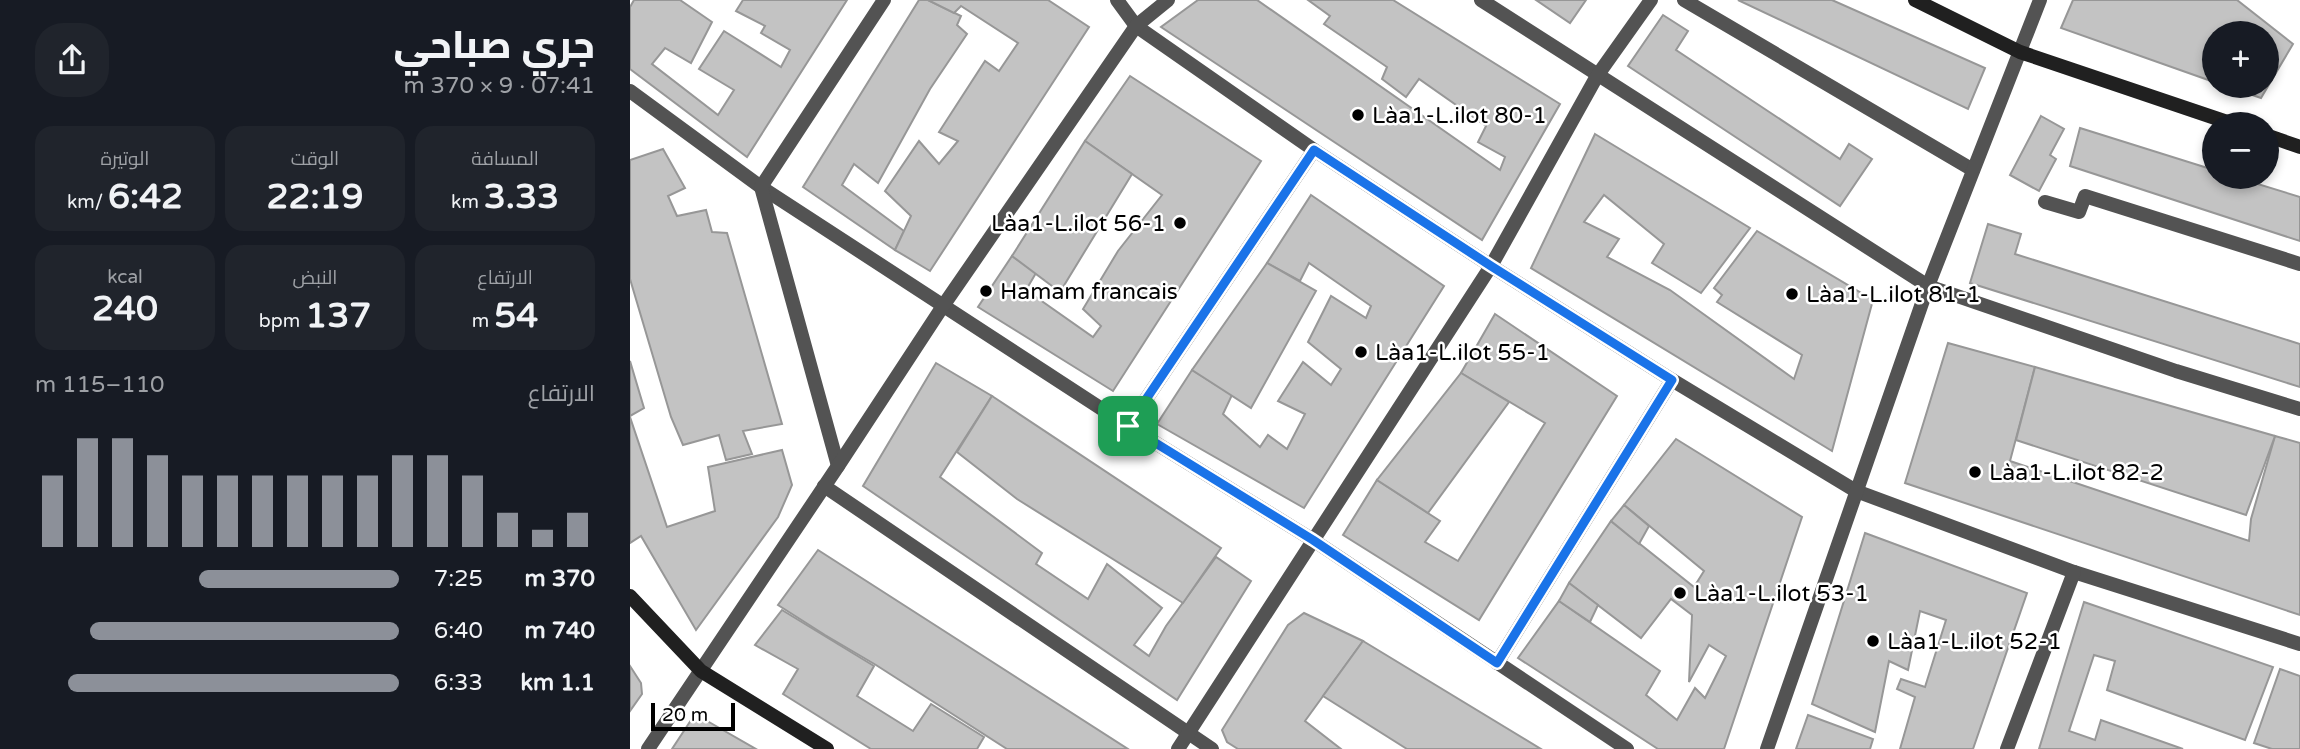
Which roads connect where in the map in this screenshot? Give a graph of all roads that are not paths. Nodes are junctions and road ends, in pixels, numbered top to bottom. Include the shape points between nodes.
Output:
1 (884, 0) edge
2 (1117, 0) edge
3 (1168, 0) edge
4 (1480, 0) edge
5 (1651, 0) edge
6 (1684, 0) edge
7 (1915, 0) edge
8 (2040, 0) edge
9 (1136, 26) junction
10 (2020, 52) junction
11 (1597, 76) junction
12 (630, 91) edge
13 (2202, 114) edge
14 (2279, 140) edge
15 (2300, 147) edge
16 (1314, 150) junction
17 (1973, 170) junction
18 (761, 187) junction
19 (2045, 202) dead end
20 (2300, 264) edge
21 (1491, 266) junction
22 (1927, 286) junction
23 (943, 306) junction
24 (1672, 380) junction
25 (2300, 409) edge
26 (1128, 426) junction
27 (838, 466) junction
28 (824, 486) junction
29 (1856, 491) junction
30 (1313, 540) junction
31 (2074, 572) junction
32 (630, 596) edge
33 (2300, 644) edge
34 (1497, 663) junction
35 (701, 671) junction
36 (1188, 734) junction
37 (648, 749) edge
38 (827, 749) edge
39 (1178, 749) edge
40 (1212, 749) edge
41 (1627, 749) edge
42 (1767, 749) edge
43 (2007, 749) edge

1 - 18 street
2 - 9 street
3 - 9 street
4 - 11 street
5 - 11 street
6 - 17 street
7 - 10 street
8 - 10 street
9 - 16 street
9 - 23 street
10 - 13 street
10 - 17 street
11 - 21 street
11 - 22 street
12 - 18 street
14 - 15 street
16 - 21 street
16 - 26 street
17 - 22 street
18 - 23 street
18 - 27 street
19 - 20 street via 2079,212 2085,196
21 - 24 street
21 - 30 street
22 - 25 street
22 - 29 street
23 - 26 street
23 - 27 street
24 - 29 street
24 - 34 street
26 - 30 street
27 - 28 street
28 - 35 street
28 - 36 street
29 - 31 street
29 - 42 street
30 - 34 street
30 - 36 street
31 - 33 street
31 - 43 street
32 - 35 street
34 - 41 street
35 - 37 street
35 - 38 street
36 - 39 street
36 - 40 street

